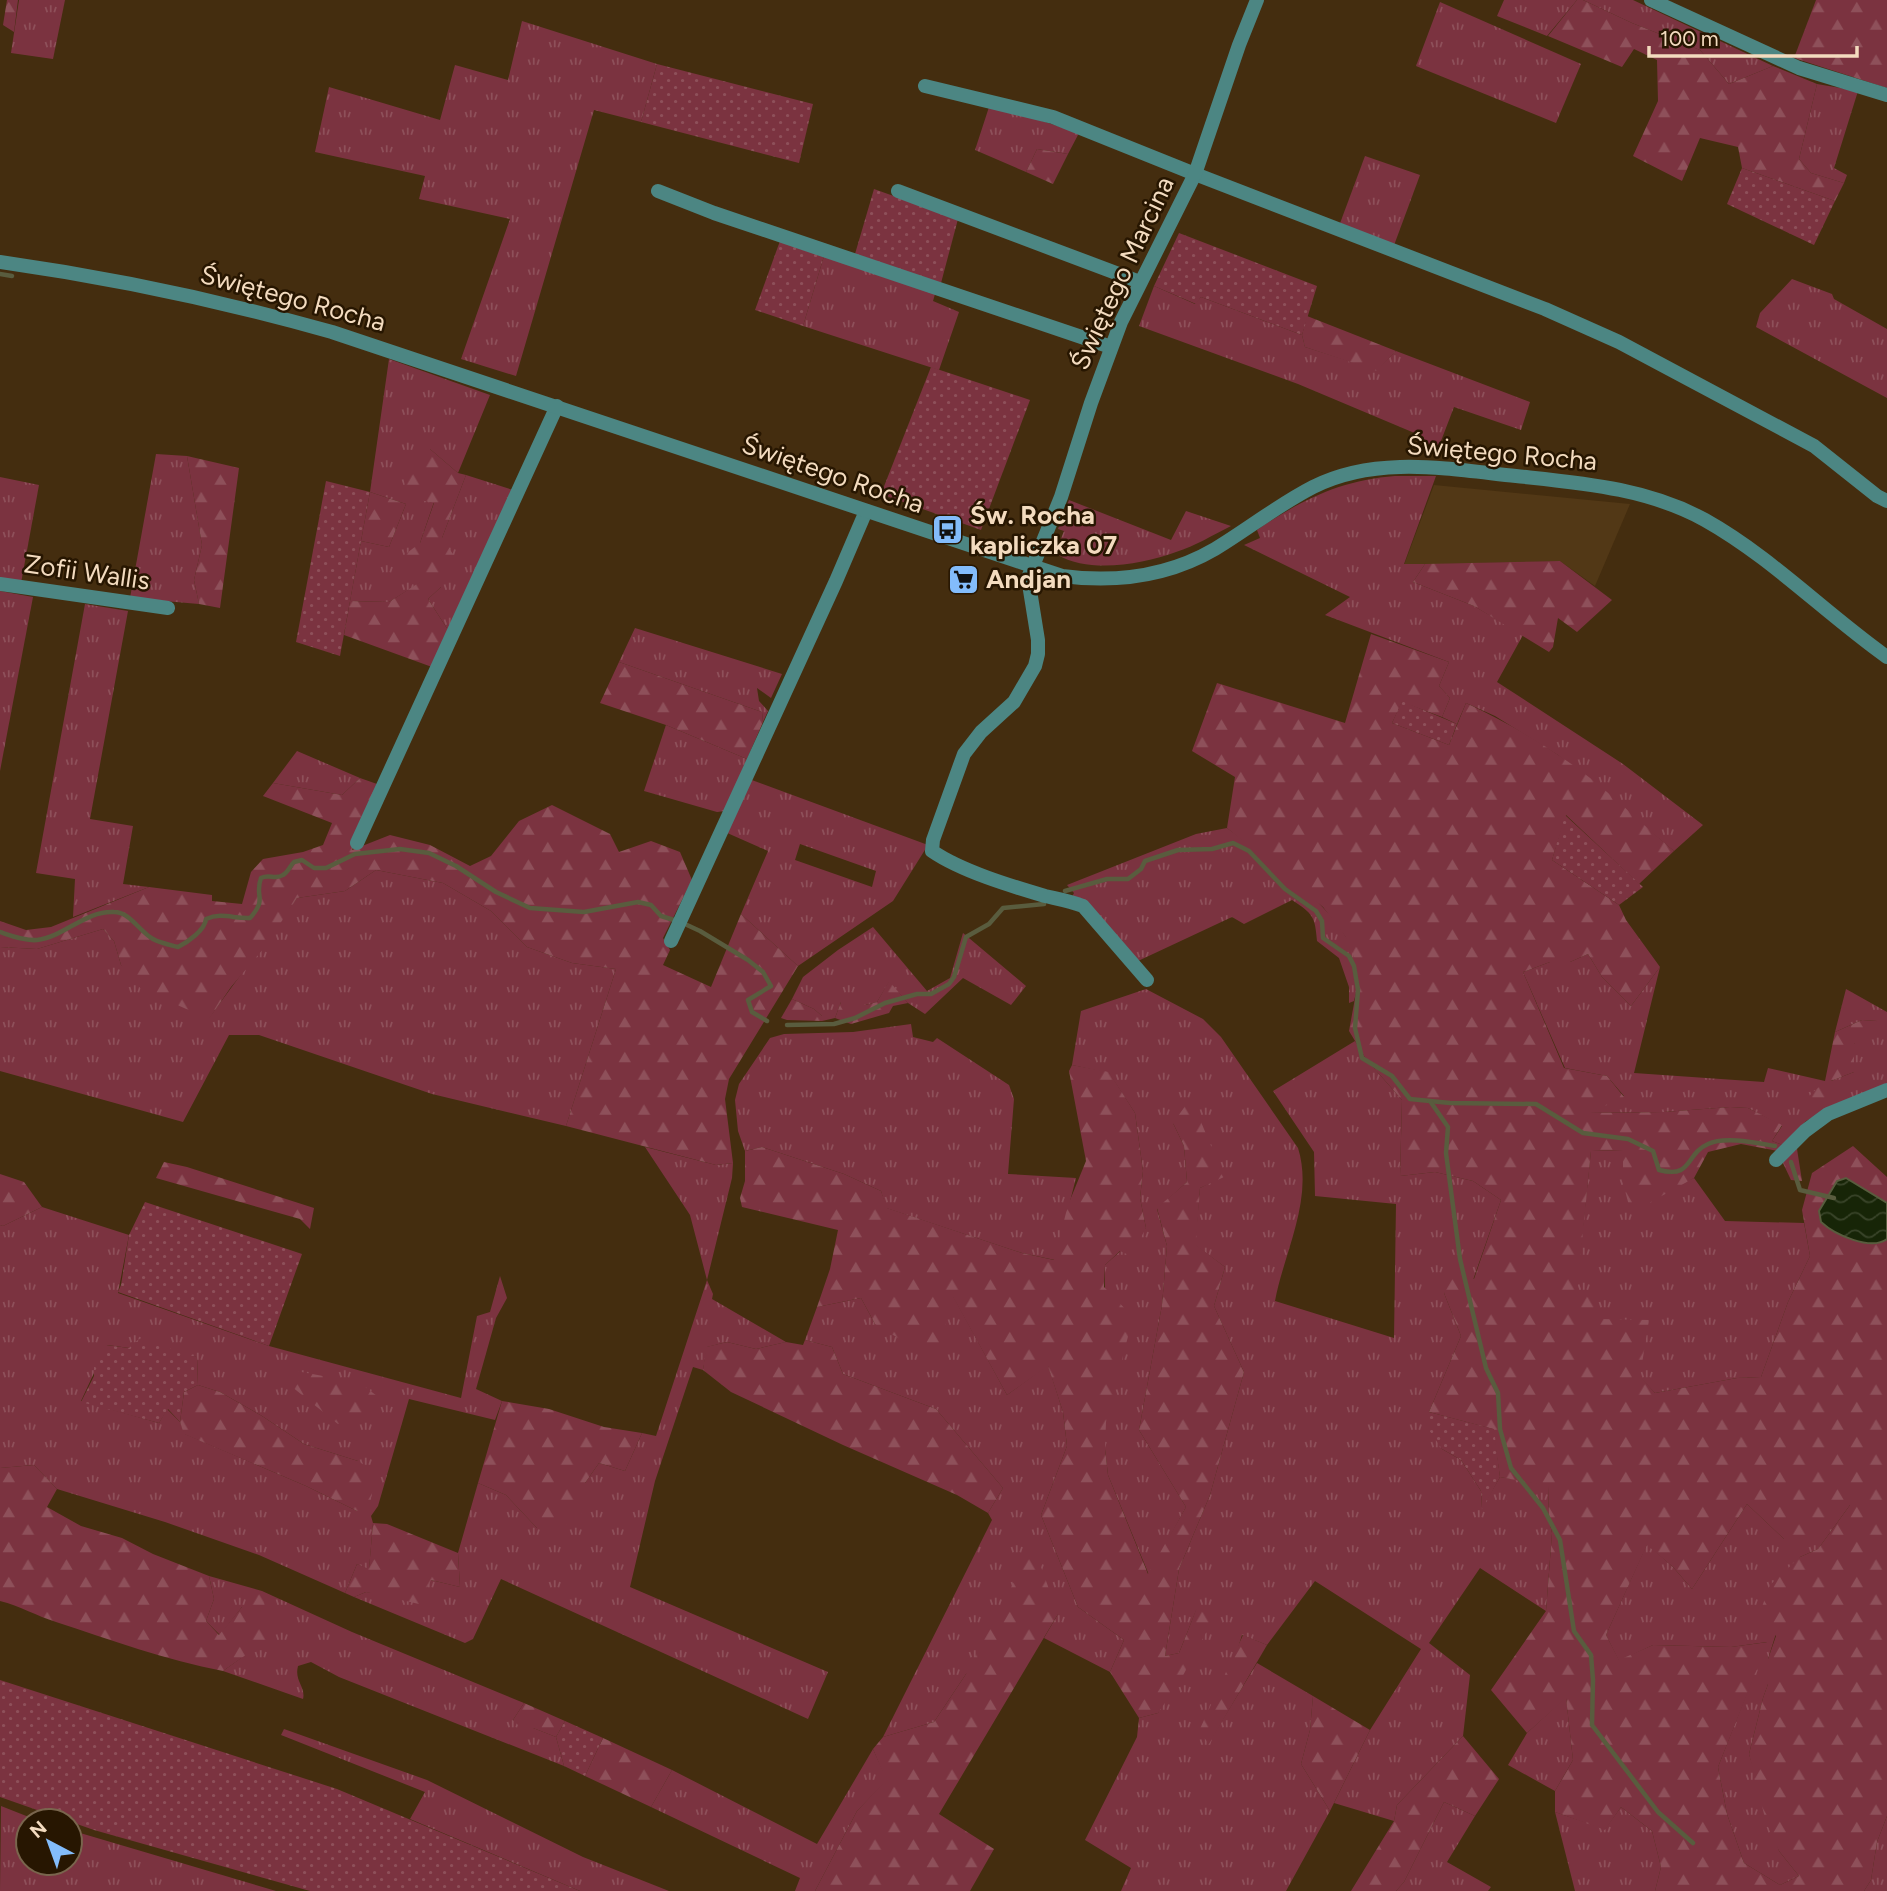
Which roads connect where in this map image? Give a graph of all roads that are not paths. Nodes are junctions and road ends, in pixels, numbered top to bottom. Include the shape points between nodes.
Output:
1 (1257, 0) edge
2 (1651, 0) edge
3 (925, 86) dead end
4 (1887, 95) edge
5 (1195, 174) junction
6 (658, 191) dead end
7 (898, 191) dead end
8 (0, 262) edge
9 (1140, 282) junction
10 (1111, 347) junction
11 (556, 406) junction
12 (1887, 501) edge
13 (866, 511) junction
14 (1032, 567) junction
15 (0, 584) edge
16 (168, 608) dead end
17 (1887, 657) edge
18 (357, 843) dead end
19 (671, 941) dead end
20 (1147, 979) dead end
21 (1887, 1090) edge
22 (1776, 1160) dead end

1 - 5 street, Świętego Marcina
2 - 4 street via 1799,68
3 - 5 street via 1053,117
5 - 9 street, Świętego Marcina
5 - 12 street via 1619,342 1814,446
6 - 10 street
7 - 9 street
8 - 11 street, Świętego Rocha via 132,283 277,317
9 - 10 street, Świętego Marcina
10 - 14 street, Świętego Marcina via 1057,508
11 - 13 street, Świętego Rocha
11 - 18 street
13 - 14 street, Świętego Rocha
13 - 19 street
14 - 17 street, Świętego Rocha via 1086,579 1154,574 1213,550 1295,497 1339,477 1384,468 1453,470 1619,489 1689,512 1736,540
14 - 20 street via 1028,578 1038,640 1034,666 1014,702 964,754 932,852 1019,888 1083,906
15 - 16 street, Zofii Wallis
21 - 22 street via 1828,1114

